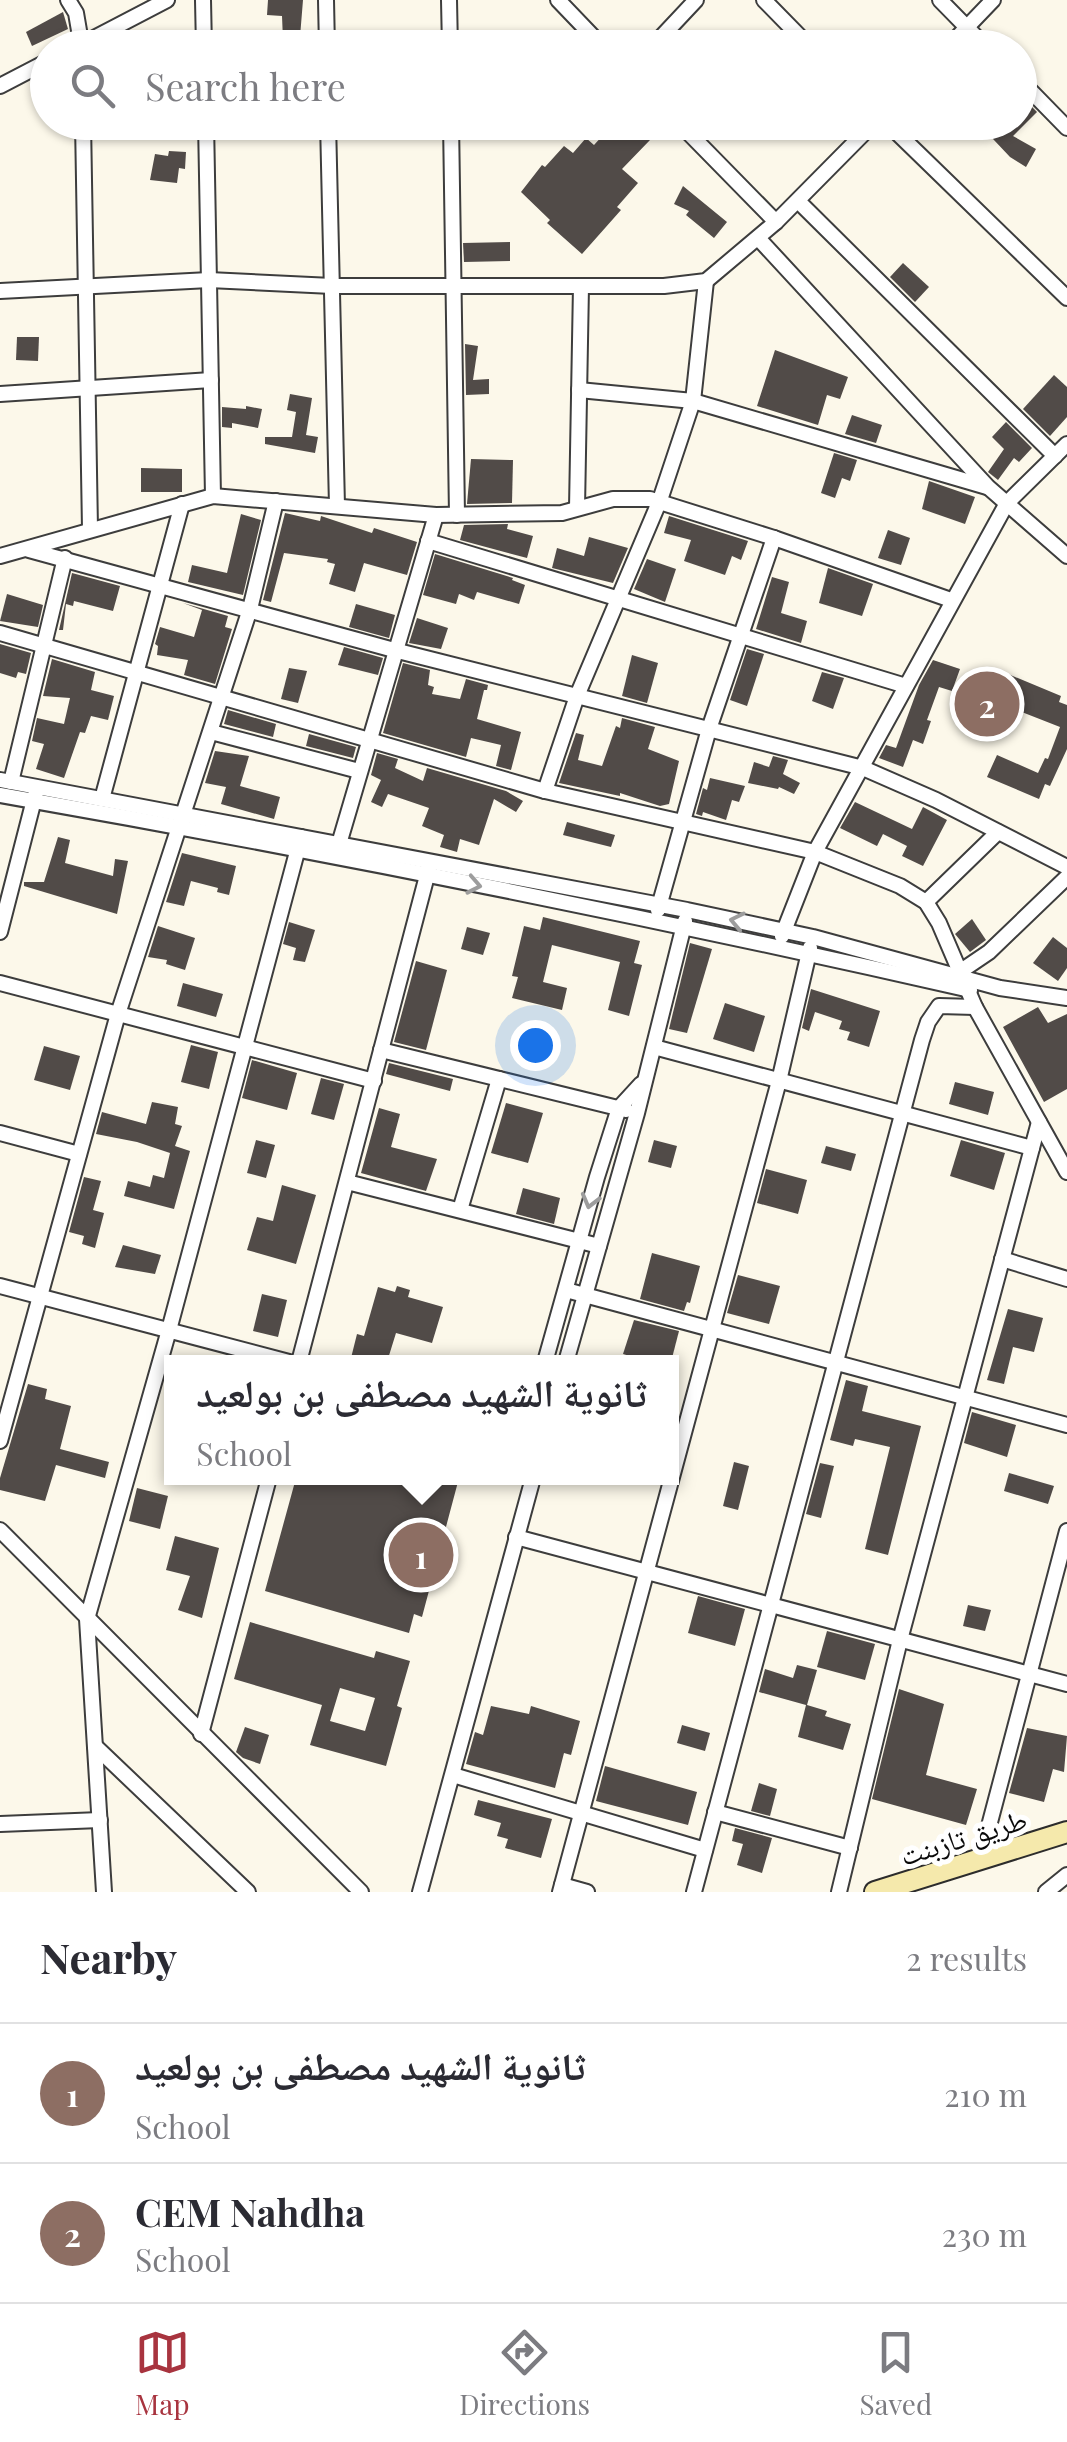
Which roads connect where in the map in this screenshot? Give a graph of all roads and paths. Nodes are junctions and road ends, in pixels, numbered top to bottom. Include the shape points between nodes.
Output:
1 (68, 0) edge
2 (167, 0) edge
3 (204, 0) edge
4 (326, 0) edge
5 (449, 0) edge
6 (558, 0) edge
7 (696, 0) edge
8 (764, 0) edge
9 (940, 0) edge
10 (993, 0) edge
11 (967, 27) junction
12 (78, 30) edge
13 (110, 30) edge
14 (204, 30) edge
15 (327, 30) edge
16 (450, 30) edge
17 (587, 30) edge
18 (667, 30) edge
19 (794, 30) edge
20 (964, 30) edge
21 (970, 30) edge
22 (30, 70) edge
23 (0, 86) edge
24 (1037, 97) edge
25 (1067, 128) edge
26 (83, 140) edge
27 (206, 140) edge
28 (328, 140) edge
29 (452, 140) edge
30 (696, 140) edge
31 (857, 140) edge
32 (905, 140) edge
33 (798, 201) junction
34 (776, 222) junction
35 (758, 238) junction
36 (209, 280) junction
37 (706, 281) junction
38 (86, 286) junction
39 (332, 286) junction
40 (454, 286) junction
41 (581, 286) junction
42 (0, 291) edge
43 (1067, 298) edge
44 (211, 380) junction
45 (88, 389) junction
46 (579, 390) junction
47 (0, 394) edge
48 (693, 401) junction
49 (1067, 444) edge
50 (1055, 456) junction
51 (988, 487) junction
52 (213, 496) junction
53 (660, 500) junction
54 (276, 501) junction
55 (182, 504) junction
56 (1006, 504) junction
57 (337, 506) junction
58 (578, 508) junction
59 (436, 516) junction
60 (458, 516) junction
61 (90, 529) junction
62 (774, 538) junction
63 (428, 542) junction
64 (29, 550) junction
65 (0, 556) edge
66 (1067, 556) edge
67 (66, 558) junction
68 (162, 584) junction
69 (616, 600) junction
70 (951, 600) junction
71 (250, 609) junction
72 (0, 633) edge
73 (740, 635) junction
74 (44, 646) junction
75 (394, 650) junction
76 (136, 672) junction
77 (906, 686) junction
78 (577, 696) junction
79 (221, 697) junction
80 (709, 729) junction
81 (211, 732) junction
82 (367, 740) junction
83 (863, 768) junction
84 (359, 772) junction
85 (6, 781) edge
86 (546, 792) junction
87 (36, 794) junction
88 (0, 796) edge
89 (102, 799) junction
90 (179, 821) junction
91 (684, 822) junction
92 (998, 832) junction
93 (299, 844) junction
94 (339, 844) junction
95 (815, 852) junction
96 (1067, 867) edge
97 (429, 869) junction
98 (1067, 877) edge
99 (926, 902) junction
100 (657, 912) junction
101 (685, 918) junction
102 (784, 931) junction
103 (0, 932) edge
104 (811, 945) junction
105 (779, 946) junction
106 (965, 980) junction
107 (0, 983) edge
108 (1067, 998) edge
109 (975, 1007) junction
110 (118, 1014) junction
111 (654, 1047) junction
112 (246, 1048) junction
113 (381, 1050) junction
114 (499, 1079) junction
115 (374, 1081) junction
116 (779, 1081) junction
117 (642, 1083) junction
118 (620, 1108) junction
119 (637, 1113) junction
120 (902, 1114) junction
121 (1039, 1122) junction
122 (0, 1132) edge
123 (1032, 1148) junction
124 (79, 1154) junction
125 (1067, 1172) edge
126 (347, 1182) junction
127 (460, 1210) junction
128 (580, 1240) junction
129 (599, 1246) junction
130 (1002, 1259) junction
131 (1067, 1279) edge
132 (0, 1286) edge
133 (566, 1290) junction
134 (40, 1296) junction
135 (584, 1296) junction
136 (169, 1330) junction
137 (712, 1330) junction
138 (262, 1355) edge
139 (301, 1355) edge
140 (548, 1355) edge
141 (568, 1355) edge
142 (836, 1362) junction
143 (965, 1397) junction
144 (1067, 1425) edge
145 (0, 1441) edge
146 (679, 1451) edge
147 (267, 1485) edge
148 (531, 1485) edge
149 (670, 1485) edge
150 (0, 1530) edge
151 (1067, 1531) edge
152 (516, 1537) junction
153 (646, 1572) junction
154 (771, 1606) junction
155 (88, 1619) junction
156 (900, 1640) junction
157 (1028, 1674) junction
158 (1067, 1684) edge
159 (201, 1734) junction
160 (95, 1746) junction
161 (454, 1776) junction
162 (715, 1812) junction
163 (583, 1814) junction
164 (100, 1820) junction
165 (0, 1824) edge
166 (1067, 1832) edge
167 (850, 1848) junction
168 (705, 1850) junction
169 (980, 1860) junction
170 (1067, 1875) edge
171 (561, 1888) edge
172 (907, 1888) edge
173 (102, 1891) edge
174 (248, 1892) edge
175 (361, 1892) edge
176 (420, 1892) edge
177 (587, 1892) edge
178 (694, 1892) edge
179 (839, 1892) edge
180 (875, 1892) edge
181 (1046, 1892) edge

1 - 12 street
2 - 13 street
3 - 14 street
4 - 15 street
5 - 16 street
6 - 17 street
7 - 18 street
8 - 19 street
9 - 11 street
10 - 11 street
11 - 20 street
11 - 21 street
22 - 23 street
24 - 25 street
26 - 38 street
27 - 36 street
28 - 39 street
29 - 40 street
30 - 34 street
31 - 33 street
32 - 43 street
33 - 34 street
33 - 50 street
34 - 35 street
35 - 37 street
35 - 51 street
36 - 38 street
36 - 39 street
36 - 44 street
37 - 41 street
37 - 48 street
38 - 42 street
38 - 45 street
39 - 40 street
39 - 57 street
40 - 41 street
40 - 60 street
41 - 46 street
44 - 45 street
44 - 52 street
45 - 47 street
45 - 61 street
46 - 48 street
46 - 58 street
48 - 51 street
48 - 53 street
49 - 50 street
50 - 56 street
51 - 56 street
52 - 54 street
52 - 55 street
53 - 58 street via 613,498
53 - 62 street
53 - 69 street
54 - 57 street
54 - 71 street
55 - 61 street
55 - 68 street
56 - 66 street
56 - 70 street
57 - 59 street
58 - 60 street
59 - 60 street
59 - 63 street
61 - 64 street
62 - 70 street
62 - 73 street
63 - 69 street
63 - 75 street
64 - 65 street
64 - 67 street
67 - 68 street
67 - 74 street
68 - 71 street
68 - 76 street
69 - 73 street
69 - 78 street
70 - 77 street
71 - 75 street
71 - 79 street
72 - 74 street
73 - 77 street
73 - 80 street
74 - 76 street
74 - 85 street
75 - 78 street
75 - 82 street
76 - 79 street
76 - 89 street
77 - 83 street
78 - 80 street
78 - 86 street
79 - 81 street
79 - 82 street
80 - 83 street
80 - 91 street
81 - 84 street
81 - 90 street
82 - 84 street
82 - 86 street
83 - 92 street
83 - 95 street
84 - 94 street
85 - 87 street
86 - 91 street
87 - 88 street
87 - 89 street
87 - 90 street
87 - 103 street
89 - 90 street
90 - 93 street
90 - 110 street
91 - 95 street
91 - 100 street
92 - 96 street
92 - 99 street
93 - 94 street
93 - 97 street
93 - 112 street
94 - 97 street
95 - 99 street
95 - 102 street
97 - 100 street
97 - 113 street
98 - 106 street
99 - 106 street
100 - 101 street
102 -> 101 street
101 - 105 street
101 - 111 street
102 - 104 street
102 - 105 street
104 - 105 street
104 - 106 street via 914,962
104 - 116 street
106 - 108 street
106 - 109 street
107 - 110 street
109 - 120 street via 947,1004 934,1012
109 - 121 street
110 - 112 street
110 - 124 street
111 - 116 street
111 - 117 street
112 - 115 street
112 - 136 street
113 - 114 street
113 - 115 street
114 - 118 street
114 - 127 street
115 - 126 street
116 - 120 street
116 - 137 street
117 - 118 street
117 - 119 street
118 - 119 street
118 -> 128 street
119 - 129 street
120 - 123 street
120 - 142 street
121 - 123 street
121 - 125 street
122 - 124 street
123 - 130 street
124 - 134 street
126 - 127 street
126 - 139 street
127 - 128 street
128 - 129 street
128 - 133 street
129 - 135 street
130 - 131 street
130 - 143 street
132 - 134 street
133 - 135 street
133 - 140 street
134 - 136 street
134 - 145 street
135 - 137 street
135 - 141 street
136 - 138 street
136 - 155 street
137 - 142 street
137 - 146 street
142 - 143 street
142 - 154 street
143 - 144 street
143 - 156 street
147 - 159 street
148 - 152 street
149 - 153 street
150 - 155 street
151 - 157 street
152 - 153 street
152 - 161 street
153 - 154 street
153 - 163 street
154 - 156 street
154 - 162 street
155 - 159 street
155 - 160 street
156 - 157 street
156 - 167 street
157 - 158 street
157 - 169 street
159 - 175 street
160 - 164 street
160 - 174 street
161 - 163 street
161 - 176 street
162 - 167 street
162 - 168 street
163 - 168 street
163 - 171 street
164 - 165 street
164 - 173 street
166 - 169 street, طريق تازبنت
167 - 179 street
168 - 178 street
169 - 172 street, طريق تازبنت
170 - 181 street
171 - 177 street
172 - 180 street, طريق تازبنت

